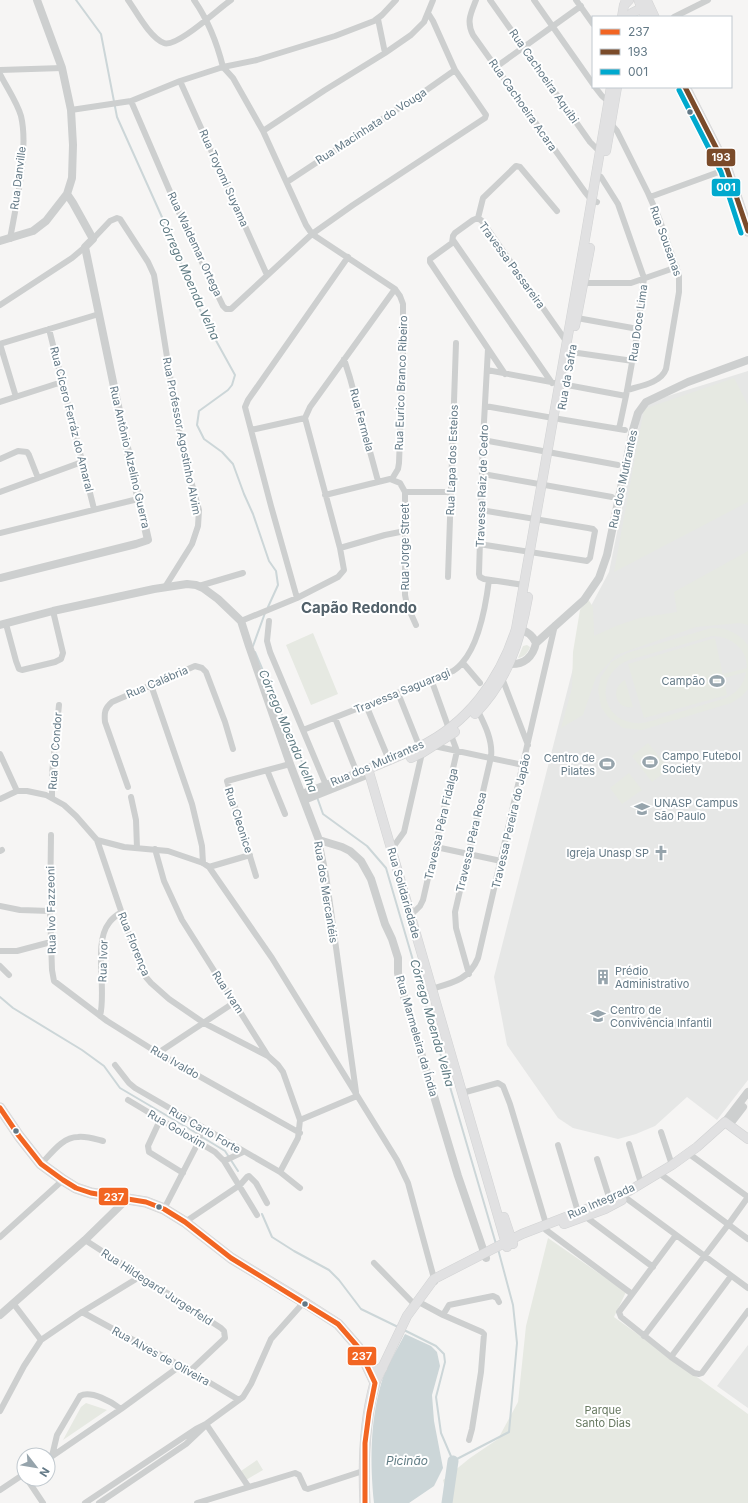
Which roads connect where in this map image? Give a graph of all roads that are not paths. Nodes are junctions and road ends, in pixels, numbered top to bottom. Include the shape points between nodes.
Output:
1 (37, 0) edge
2 (128, 0) edge
3 (194, 0) edge
4 (231, 0) edge
5 (396, 0) edge
6 (433, 0) edge
7 (476, 0) edge
8 (490, 0) edge
9 (534, 0) edge
10 (576, 0) edge
11 (690, 0) edge
12 (705, 0) edge
13 (627, 1) edge
14 (581, 6) junction
15 (644, 6) edge
16 (693, 7) junction
17 (428, 13) junction
18 (622, 16) edge
19 (630, 16) edge
20 (653, 16) edge
21 (676, 16) edge
22 (378, 19) junction
23 (207, 20) junction
24 (592, 22) edge
25 (552, 27) junction
26 (524, 46) junction
27 (385, 53) junction
28 (223, 66) junction
29 (496, 67) junction
30 (62, 68) junction
31 (0, 70) edge
32 (455, 70) junction
33 (0, 74) edge
34 (180, 81) junction
35 (592, 83) edge
36 (596, 88) edge
37 (610, 88) edge
38 (617, 88) edge
39 (686, 88) edge
40 (131, 101) junction
41 (608, 101) junction
42 (71, 110) junction
43 (611, 124) junction
44 (263, 131) junction
45 (600, 151) junction
46 (727, 169) junction
47 (601, 177) junction
48 (287, 182) junction
49 (67, 194) junction
50 (650, 197) junction
51 (594, 201) junction
52 (557, 211) dead end
53 (746, 215) edge
54 (478, 218) junction
55 (748, 231) edge
56 (312, 234) junction
57 (10, 239) junction
58 (93, 240) junction
59 (453, 240) junction
60 (0, 242) edge
61 (85, 247) junction
62 (348, 257) junction
63 (677, 267) junction
64 (267, 275) junction
65 (644, 278) junction
66 (584, 284) junction
67 (395, 288) junction
68 (0, 305) edge
69 (99, 314) junction
70 (577, 318) junction
71 (49, 329) junction
72 (638, 329) junction
73 (566, 341) junction
74 (456, 343) dead end
75 (0, 344) edge
76 (488, 348) junction
77 (570, 352) junction
78 (344, 359) junction
79 (633, 360) junction
80 (748, 360) edge
81 (487, 370) junction
82 (505, 374) junction
83 (62, 382) junction
84 (559, 384) junction
85 (627, 393) junction
86 (16, 397) junction
87 (0, 402) edge
88 (485, 406) junction
89 (305, 418) junction
90 (556, 418) junction
91 (251, 430) junction
92 (483, 440) junction
93 (550, 452) junction
94 (0, 459) edge
95 (82, 462) junction
96 (618, 465) dead end
97 (482, 474) junction
98 (38, 478) junction
99 (392, 479) junction
100 (378, 481) junction
101 (545, 485) junction
102 (0, 492) edge
103 (405, 492) junction
104 (451, 492) junction
105 (325, 495) junction
106 (612, 498) dead end
107 (138, 499) junction
108 (94, 509) junction
109 (481, 510) junction
110 (539, 519) junction
111 (405, 530) junction
112 (0, 533) edge
113 (479, 544) junction
114 (340, 548) junction
115 (533, 552) junction
116 (242, 573) dead end
117 (448, 577) dead end
118 (0, 578) edge
119 (489, 580) junction
120 (524, 585) junction
121 (199, 586) junction
122 (165, 587) junction
123 (297, 598) junction
124 (53, 611) junction
125 (241, 621) junction
126 (269, 621) dead end
127 (3, 624) edge
128 (416, 625) dead end
129 (555, 626) junction
130 (519, 630) junction
131 (536, 643) junction
132 (463, 663) junction
133 (509, 664) junction
134 (502, 678) junction
135 (431, 679) junction
136 (480, 683) dead end
137 (151, 685) junction
138 (398, 693) junction
139 (58, 705) dead end
140 (366, 705) junction
141 (478, 711) junction
142 (335, 718) junction
143 (302, 730) junction
144 (450, 732) junction
145 (528, 745) junction
146 (434, 746) junction
147 (233, 749) dead end
148 (421, 750) junction
149 (458, 751) junction
150 (0, 754) edge
151 (491, 757) junction
152 (389, 760) junction
153 (290, 764) junction
154 (523, 764) junction
155 (267, 770) junction
156 (371, 770) junction
157 (357, 773) junction
158 (128, 787) dead end
159 (326, 787) junction
160 (17, 791) junction
161 (305, 796) junction
162 (132, 797) dead end
163 (52, 798) junction
164 (0, 799) edge
165 (285, 814) dead end
166 (51, 835) dead end
167 (97, 840) junction
168 (319, 840) junction
169 (436, 846) junction
170 (394, 847) junction
171 (137, 848) junction
172 (155, 849) junction
173 (468, 854) junction
174 (250, 855) junction
175 (501, 861) junction
176 (203, 863) junction
177 (209, 867) junction
178 (256, 876) dead end
179 (0, 906) edge
180 (50, 911) junction
181 (415, 911) junction
182 (120, 912) junction
183 (51, 942) junction
184 (0, 951) edge
185 (0, 966) edge
186 (469, 974) junction
187 (9, 975) dead end
188 (56, 984) joint
189 (434, 989) junction
190 (235, 1002) junction
191 (100, 1016) junction
192 (204, 1023) junction
193 (158, 1053) junction
194 (268, 1056) junction
195 (115, 1065) dead end
196 (465, 1092) junction
197 (748, 1092) edge
198 (357, 1096) junction
199 (128, 1100) dead end
200 (748, 1101) edge
201 (0, 1108) edge
202 (160, 1120) junction
203 (300, 1120) junction
204 (727, 1124) junction
205 (204, 1130) junction
206 (661, 1132) dead end
207 (300, 1133) junction
208 (748, 1139) edge
209 (198, 1140) junction
210 (103, 1141) dead end
211 (629, 1144) dead end
212 (558, 1145) dead end
213 (240, 1154) junction
214 (692, 1156) junction
215 (597, 1159) dead end
216 (226, 1160) junction
217 (41, 1164) junction
218 (672, 1165) junction
219 (280, 1172) junction
220 (183, 1173) junction
221 (663, 1176) junction
222 (63, 1180) junction
223 (641, 1183) junction
224 (240, 1185) junction
225 (300, 1188) dead end
226 (624, 1196) junction
227 (748, 1197) edge
228 (127, 1199) junction
229 (610, 1200) junction
230 (267, 1203) dead end
231 (164, 1209) junction
232 (582, 1214) junction
233 (257, 1215) dead end
234 (184, 1222) junction
235 (728, 1225) junction
236 (546, 1227) junction
237 (676, 1235) junction
238 (0, 1237) edge
239 (748, 1239) edge
240 (84, 1240) junction
241 (506, 1245) junction
242 (487, 1255) junction
243 (704, 1256) junction
244 (374, 1263) dead end
245 (653, 1267) junction
246 (141, 1276) junction
247 (731, 1276) junction
248 (434, 1281) junction
249 (748, 1288) edge
250 (632, 1294) junction
251 (304, 1302) junction
252 (499, 1302) dead end
253 (13, 1303) junction
254 (416, 1303) junction
255 (748, 1311) edge
256 (82, 1312) junction
257 (443, 1314) junction
258 (0, 1315) edge
259 (644, 1336) junction
260 (41, 1340) junction
261 (672, 1357) junction
262 (180, 1366) junction
263 (368, 1367) junction
264 (382, 1368) junction
265 (190, 1371) junction
266 (375, 1383) junction
267 (239, 1400) junction
268 (121, 1409) junction
269 (0, 1411) edge
270 (206, 1424) junction
271 (469, 1440) dead end
272 (54, 1447) edge
273 (56, 1454) edge
274 (363, 1471) junction
275 (16, 1479) edge
276 (248, 1486) junction
277 (32, 1487) edge
278 (0, 1490) edge
279 (43, 1503) edge
280 (85, 1503) edge
281 (99, 1503) edge
282 (197, 1503) edge
283 (365, 1503) edge

1 - 30 street
2 - 23 street via 150,32 164,43 177,40
3 - 23 street
4 - 23 street
5 - 22 street
6 - 17 street
7 - 29 street, Rua Cachoeira Acara via 470,17 470,28
8 - 26 street, Rua Cachoeira Aquibi
9 - 25 street
10 - 14 street
11 - 16 street
12 - 16 street
13 - 18 main road
14 - 24 street
14 - 25 street
15 - 19 main road
15 - 20 main road
16 - 21 street
17 - 27 street via 424,22 412,35
17 - 32 street, Rua Waldemar Ortega
22 - 27 street
22 - 28 street via 291,50
23 - 28 street
25 - 26 street
25 - 35 street
26 - 29 street
26 - 45 street, Rua Cachoeira Aquibi via 590,142
27 - 44 street
28 - 34 street
28 - 44 street via 233,78
29 - 51 street, Rua Cachoeira Acara
30 - 31 street
30 - 42 street
32 - 48 street, Rua Macinhata do Vouga
32 - 56 street, Rua Waldemar Ortega via 486,115 485,118
33 - 57 street, Rua Danville via 22,121 22,164
34 - 40 street
34 - 64 street, Rua Toyomi Suyama
36 - 41 street
37 - 41 main road, Rua da Safra
38 - 43 main road, Rua da Safra
39 - 46 main road
40 - 42 street
40 - 64 street, Rua Waldemar Ortega via 187,231 224,308 228,310 234,307
41 - 45 main road, Rua da Safra
42 - 49 street via 73,162 71,184
43 - 47 main road, Rua da Safra
43 - 50 street, Rua Sousanas via 618,131
44 - 48 street
45 - 51 main road, Rua da Safra
46 - 50 street
46 - 53 main road
47 - 51 main road, Rua da Safra
47 - 65 street, Rua Doce Lima via 618,204
48 - 56 street
49 - 57 street via 40,227
49 - 58 street
50 - 63 street, Rua Sousanas
51 - 66 main road, Rua da Safra
51 - 73 main road, Rua da Safra
52 - 54 street via 520,166 516,166 483,198
53 - 55 main road
54 - 59 street, Travessa Passareira via 455,233
54 - 73 street, Travessa Passareira
56 - 62 street
56 - 64 street, Rua Waldemar Ortega
57 - 60 street
58 - 61 street, Rua Professor Agostinho Alvim
58 - 122 street, Rua Professor Agostinho Alvim via 110,221 120,219 154,275 177,420 199,510 198,526 192,544
59 - 76 street, Travessa Passareira via 451,245 430,259 430,262
59 - 84 street
61 - 68 street, Rua Professor Agostinho Alvim
61 - 69 street, Rua Antônio Alzelino Guerra
62 - 67 street
62 - 91 street via 248,400 245,410
63 - 65 street
63 - 85 street, Rua Sousanas via 680,286 665,372 658,379
65 - 66 street via 624,284
65 - 72 street, Rua Doce Lima
66 - 70 main road, Rua da Safra
67 - 78 street
67 - 99 street, Rua Eurico Branco Ribeiro via 403,304 403,357 398,467
69 - 71 street
69 - 107 street, Rua Antônio Alzelino Guerra
70 - 72 street
70 - 77 main road, Rua da Safra
71 - 75 street
71 - 83 street, Rua Cícero Ferráz do Amaral
72 - 79 street, Rua Doce Lima
73 - 84 main road, Rua da Safra
74 - 104 street, Rua Lapa dos Esteios
75 - 86 street
76 - 81 street, Travessa Raiz de Cedro
76 - 82 street, Travessa Passareira
77 - 79 street
77 - 84 main road, Rua da Safra
78 - 89 street
78 - 100 street, Rua Fermela
79 - 85 street, Rua Doce Lima
80 - 129 street, Rua dos Mutirantes via 688,382 650,399 641,406 633,430 604,566 594,587 584,600
81 - 82 street
81 - 88 street, Travessa Raiz de Cedro
82 - 84 street
83 - 86 street
83 - 95 street, Rua Cícero Ferráz do Amaral
84 - 85 street
84 - 90 main road, Rua da Safra
85 - 90 street, Rua Doce Lima via 622,429
86 - 87 street
88 - 90 street, Rua Doce Lima
88 - 92 street, Travessa Raiz de Cedro
89 - 91 street
89 - 105 street
90 - 93 main road, Rua da Safra
91 - 123 street
92 - 93 street
92 - 97 street, Travessa Raiz de Cedro
93 - 96 street
93 - 101 main road, Rua da Safra
94 - 98 street via 18,451 27,452
95 - 98 street
95 - 108 street, Rua Cícero Ferráz do Amaral
97 - 101 street
97 - 109 street, Travessa Raiz de Cedro
98 - 102 street
99 - 100 street
99 - 103 street via 400,483
100 - 105 street
101 - 106 street
101 - 110 main road, Rua da Safra
103 - 104 street
103 - 111 street, Rua Jorge Street
104 - 117 street, Rua Lapa dos Esteios
105 - 114 street
107 - 108 street
107 - 118 street, Rua Antônio Alzelino Guerra via 148,540
108 - 112 street
109 - 110 street
109 - 113 street, Travessa Raiz de Cedro
110 - 115 main road, Rua da Safra
110 - 115 street via 593,529 595,533 588,561
111 - 114 street
111 - 128 street, Rua Jorge Street via 405,595
113 - 115 street
113 - 119 street, Travessa Raiz de Cedro via 479,576
114 - 123 street via 344,567 338,577
115 - 120 main road, Rua da Safra
115 - 130 main road, Rua da Safra
116 - 121 street
119 - 120 street
119 - 132 street, Travessa Saguaragi via 482,621
120 - 130 main road, Rua da Safra
121 - 122 street via 187,584
121 - 125 street via 218,599
122 - 124 street
123 - 125 street
124 - 127 street
124 - 127 street via 62,653 61,659 55,662 19,669
125 - 153 street, Rua dos Mercantéis
126 - 143 street via 267,645
129 - 131 street, Rua dos Mutirantes
129 - 145 street, Travessa Pereira do Japão
130 - 131 street via 531,634
130 - 133 main road, Rua da Safra
130 - 144 main road, Rua dos Mutirantes via 488,688
131 - 133 street, Rua dos Mutirantes via 532,655 527,660
132 - 135 street, Travessa Saguaragi via 453,671
132 - 136 street
133 - 134 main road, Rua dos Mutirantes
134 - 141 main road, Rua dos Mutirantes
134 - 145 street
135 - 138 street, Travessa Saguaragi
135 - 144 street
137 - 147 street, Rua Calábria via 195,666 202,668 218,703
137 - 158 street, Rua Calábria via 112,702 105,710 104,715
137 - 176 street via 192,804 202,846
138 - 140 street, Travessa Saguaragi
138 - 148 street
139 - 163 street, Rua do Condor
140 - 142 street, Travessa Saguaragi
140 - 152 street
141 - 144 main road, Rua dos Mutirantes
141 - 151 street, Travessa Pêra Rosa via 489,737
142 - 143 street, Travessa Saguaragi
142 - 157 street
143 - 159 street
144 - 146 main road, Rua dos Mutirantes
144 - 148 main road, Rua dos Mutirantes
144 - 149 street
145 - 154 street, Travessa Pereira do Japão
146 - 148 main road, Rua dos Mutirantes
146 - 149 street
148 - 152 main road, Rua dos Mutirantes
148 - 156 main road, Rua dos Mutirantes
148 - 170 street via 404,832
149 - 151 street
149 - 169 street, Travessa Pêra Fidalga
150 - 160 street
151 - 154 street
151 - 173 street, Travessa Pêra Rosa
152 - 156 main road, Rua dos Mutirantes
153 - 155 street, Rua Cleonice
153 - 161 street, Rua dos Mercantéis
154 - 175 street, Travessa Pereira do Japão
155 - 165 street
155 - 174 street, Rua Cleonice via 227,781
156 - 157 street, Rua dos Mutirantes
156 - 159 street, Rua dos Mutirantes
156 - 170 main road, Rua Solidariedade
157 - 159 street, Rua dos Mutirantes
159 - 161 street, Rua dos Mutirantes
160 - 163 street via 36,792
160 - 164 street
161 - 168 street, Rua dos Mercantéis
162 - 171 street
163 - 167 street via 76,816
166 - 180 street, Rua Ivo Fazzeoni
167 - 171 street
167 - 182 street, Rua Florença
168 - 198 street, Rua dos Mercantéis
168 - 242 street, Rua Marmeleira da Índia via 350,851 361,862 371,879 398,958 398,973 403,993 458,1176
169 - 173 street
169 - 181 street, Travessa Pêra Fidalga via 423,900
170 - 181 main road, Rua Solidariedade
170 - 189 main road, Rua Solidariedade
171 - 172 street
172 - 176 street via 173,852
172 - 190 street, Rua Ivam via 164,882 182,920
173 - 175 street
173 - 186 street, Travessa Pêra Rosa via 455,921
174 - 177 street
174 - 178 street, Rua Cleonice
175 - 186 street, Travessa Pereira do Japão via 482,947
176 - 177 street
177 - 198 street via 272,958
179 - 180 street
180 - 183 street, Rua Ivo Fazzeoni
181 - 189 main road, Rua Solidariedade
182 - 191 street, Rua Ivor via 108,923 104,934
182 - 192 street, Rua Florença via 145,976 158,991
183 - 184 street via 17,951
183 - 188 street, Rua Ivo Fazzeoni via 52,970
185 - 187 street
186 - 189 street via 456,982
188 - 191 street, Rua Ivaldo
189 - 196 main road, Rua Solidariedade
190 - 192 street
190 - 194 street, Rua Ivam
191 - 193 street, Rua Ivaldo
192 - 193 street
192 - 194 street, Rua Florença
193 - 207 street, Rua Ivaldo
194 - 203 street, Rua Ivam via 283,1072
195 - 205 street, Rua Carlo Forte via 129,1083
196 - 236 street via 498,1083 502,1086 510,1104
196 - 241 main road, Rua Solidariedade
197 - 204 street, Rua Integrada
198 - 203 street
198 - 248 street via 404,1172
199 - 202 street, Rua Goioxim
200 - 204 street, Rua Integrada
201 - 217 main road
202 - 209 street, Rua Goioxim
202 - 220 street via 148,1146 149,1152
203 - 207 street, Rua Ivam
204 - 208 main road
204 - 214 main road, Rua Integrada
204 - 218 main road, Rua Integrada
205 - 209 street
205 - 213 street, Rua Carlo Forte
206 - 218 street
207 - 219 street
209 - 216 street, Rua Goioxim
209 - 220 street
210 - 217 street via 69,1138
211 - 223 street
212 - 232 street
213 - 216 street
213 - 219 street, Rua Carlo Forte
214 - 221 main road, Rua Integrada
214 - 227 street
215 - 229 street
216 - 224 street, Rua Goioxim
217 - 222 main road
218 - 223 main road, Rua Integrada
219 - 225 street, Rua Carlo Forte
220 - 231 street
221 - 226 main road, Rua Integrada
221 - 235 street
222 - 228 main road via 91,1193
222 - 238 street
223 - 226 main road, Rua Integrada
224 - 230 street via 247,1177 252,1178
224 - 233 street, Rua Goioxim
224 - 234 street
226 - 229 main road, Rua Integrada
226 - 232 main road, Rua Integrada
226 - 237 street
227 - 235 street
228 - 231 main road via 146,1202
228 - 240 street
229 - 232 main road, Rua Integrada
231 - 234 main road
232 - 236 main road, Rua Integrada
232 - 245 street
234 - 251 main road via 231,1258
235 - 239 street
235 - 243 street
236 - 241 main road, Rua Integrada
236 - 250 street
237 - 243 street
237 - 245 street
240 - 246 street, Rua Hildegard Jurgerfeld
240 - 253 street
241 - 242 main road, Rua Integrada
242 - 248 main road, Rua Integrada via 459,1272
243 - 247 street
243 - 259 street
244 - 254 street
245 - 250 street
246 - 256 street
246 - 265 street, Rua Hildegard Jurgerfeld via 224,1331 225,1338
247 - 249 street
247 - 261 street
248 - 254 main road, Rua Integrada
250 - 259 street via 620,1314
251 - 263 main road via 345,1331 358,1347
251 - 267 street via 271,1339 247,1391
252 - 257 street via 493,1296 450,1305
253 - 258 street
253 - 260 street
254 - 257 street
254 - 264 main road, Rua Integrada
255 - 261 street via 701,1374 694,1373
256 - 260 street
256 - 262 street, Rua Alves de Oliveira
257 - 271 street via 484,1334 481,1372
259 - 261 street
260 - 269 street
262 - 265 street, Rua Alves de Oliveira
262 - 268 street
263 - 264 main road via 375,1371
263 - 266 main road
264 - 266 main road, Rua Integrada
265 - 267 street, Rua Alves de Oliveira
266 - 274 main road via 367,1421
267 - 270 street
268 - 272 street via 94,1396 81,1395 77,1398
268 - 273 street
270 - 276 street
270 - 280 street
270 - 281 street via 186,1444
274 - 276 street via 308,1489 304,1488 299,1475 295,1473
274 - 283 main road
275 - 278 street
276 - 282 street
277 - 279 street

